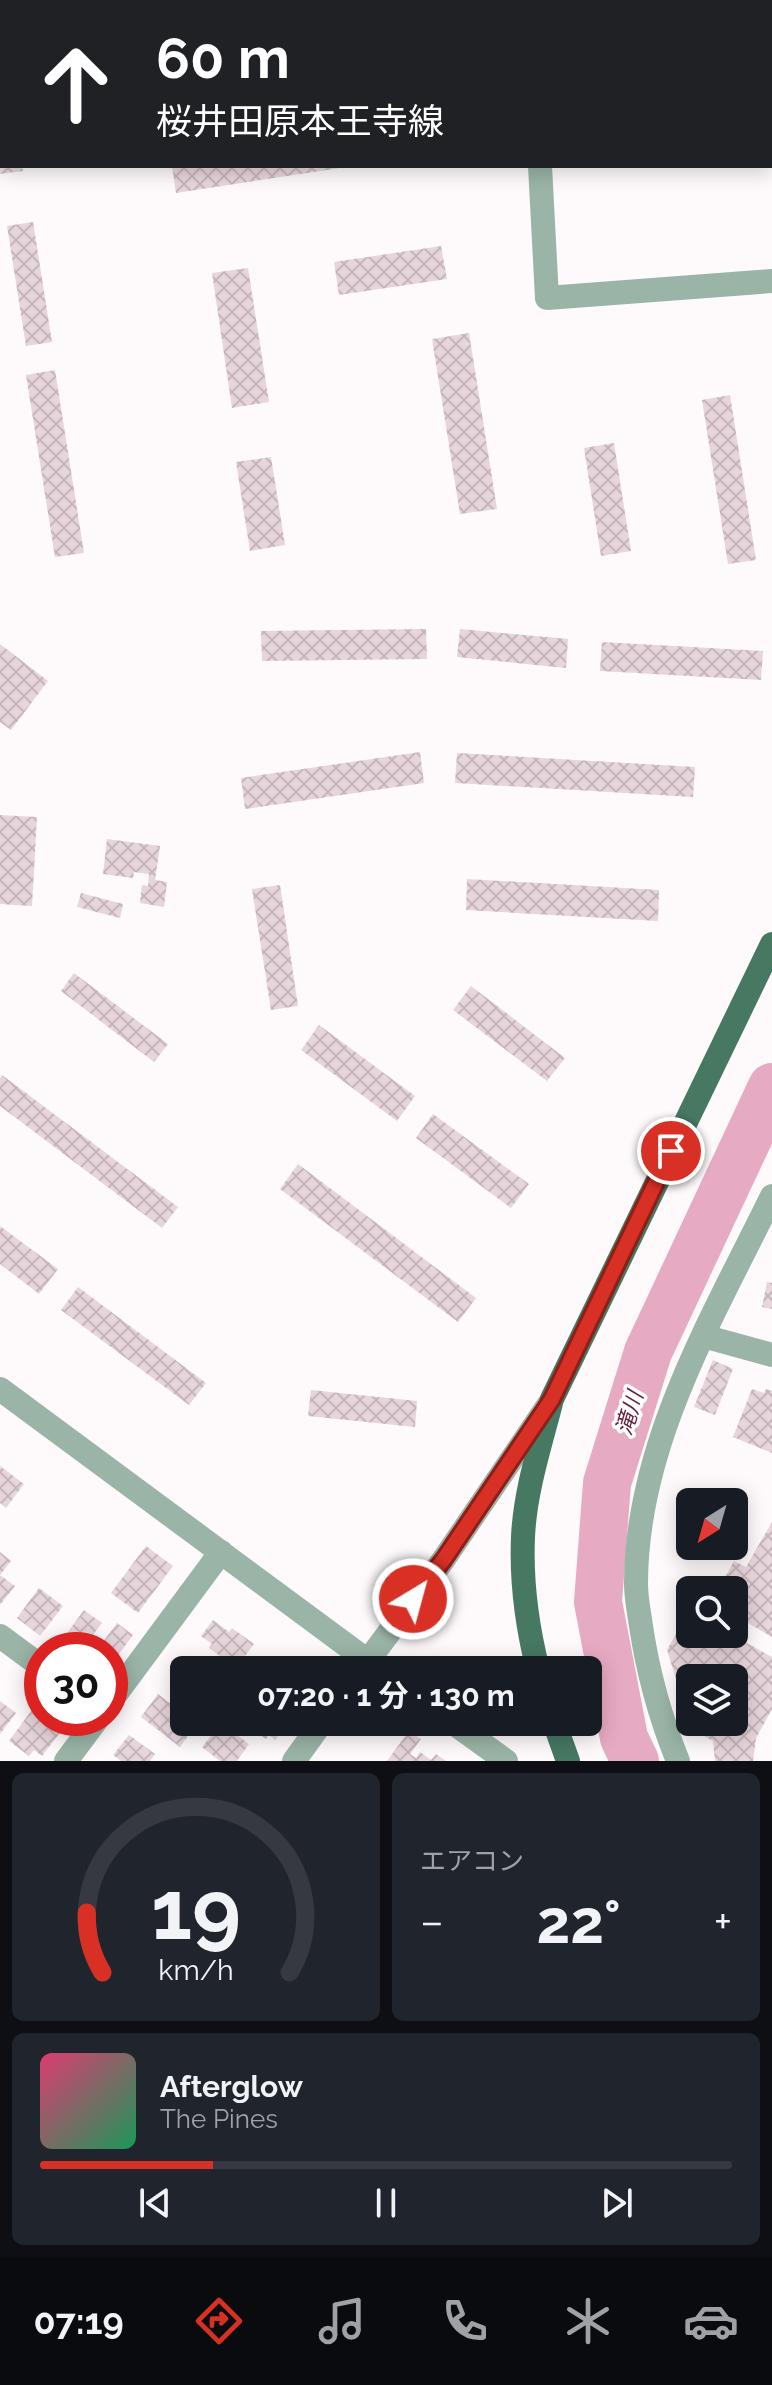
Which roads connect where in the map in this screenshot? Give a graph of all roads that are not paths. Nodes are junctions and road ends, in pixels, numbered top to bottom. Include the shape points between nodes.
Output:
1 (540, 168) edge
2 (772, 281) edge
3 (772, 944) edge
4 (772, 1196) edge
5 (703, 1336) junction
6 (772, 1355) edge
7 (0, 1389) edge
8 (552, 1399) junction
9 (221, 1552) junction
10 (0, 1636) edge
11 (24, 1654) edge
12 (355, 1656) edge
13 (377, 1656) edge
14 (534, 1656) edge
15 (128, 1678) edge
16 (85, 1736) edge
17 (312, 1736) edge
18 (471, 1736) edge
19 (559, 1736) edge
20 (66, 1761) edge
21 (294, 1761) edge
22 (506, 1761) edge
23 (568, 1761) edge
24 (678, 1761) edge

1 - 2 street via 547,298
3 - 8 main road
4 - 5 street
5 - 6 street
5 - 24 street via 645,1491 635,1587 663,1725
7 - 9 street
8 - 13 street
8 - 14 main road via 523,1534 523,1591
9 - 12 street
9 - 15 street
10 - 11 street
16 - 20 street
17 - 21 street
18 - 22 street
19 - 23 main road

